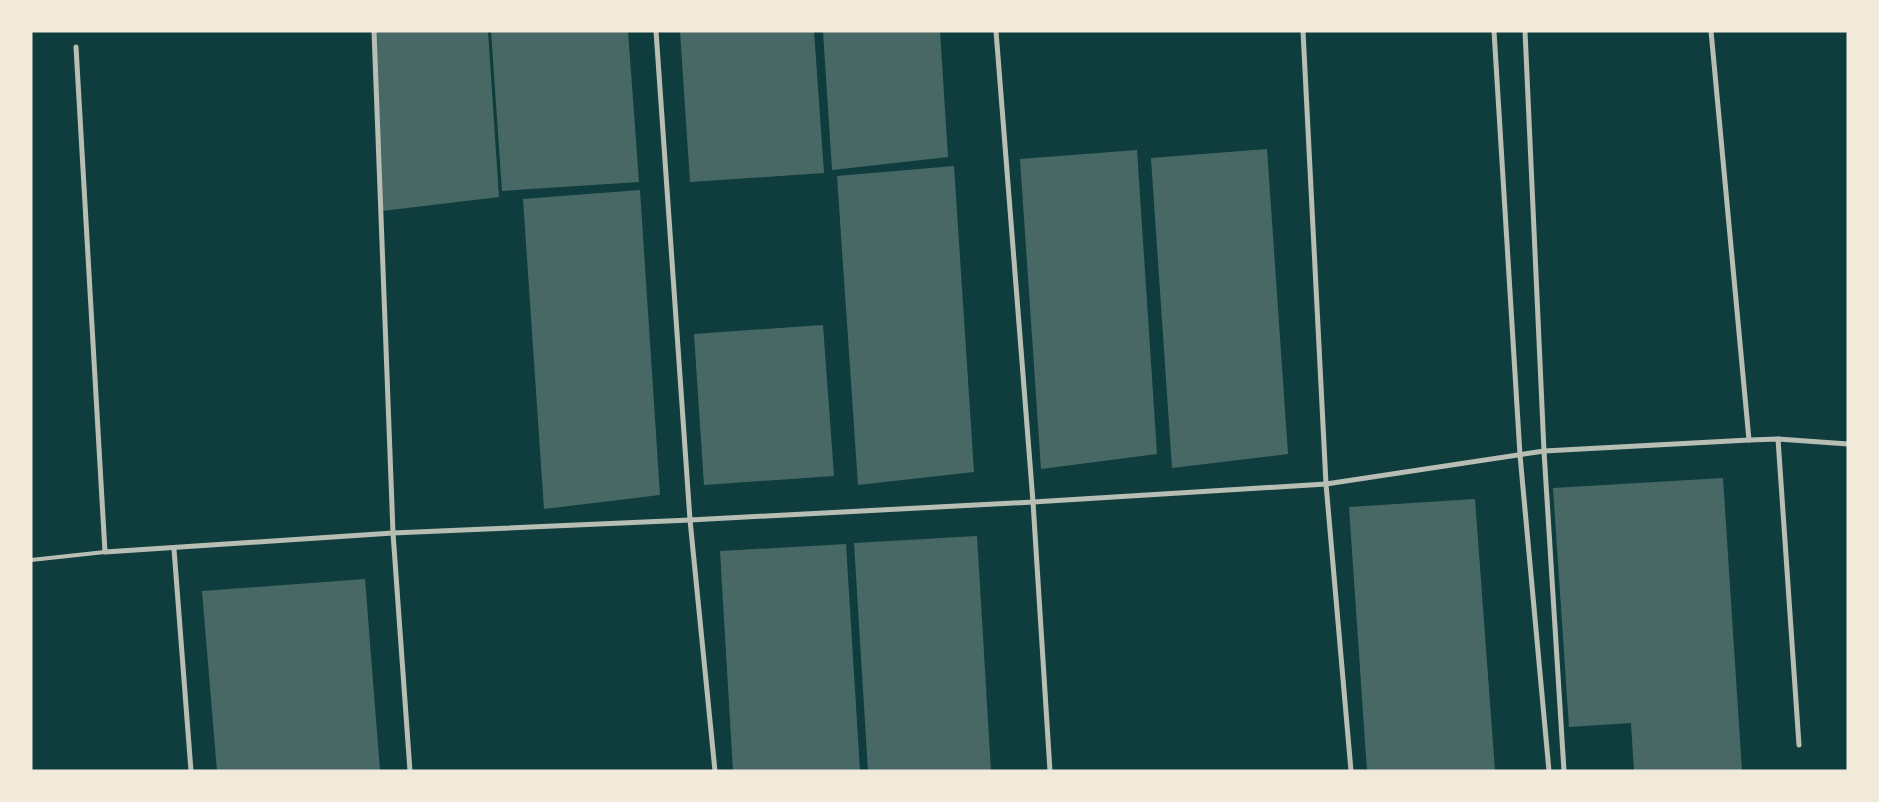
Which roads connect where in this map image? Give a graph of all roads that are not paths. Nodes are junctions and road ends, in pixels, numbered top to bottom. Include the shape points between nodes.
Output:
1 (374, 31) edge
2 (656, 31) edge
3 (996, 31) edge
4 (1303, 31) edge
5 (1494, 31) edge
6 (1526, 31) edge
7 (1711, 31) edge
8 (76, 47) dead end
9 (1749, 440) junction
10 (1778, 440) junction
11 (1848, 444) edge
12 (1544, 451) junction
13 (1520, 455) junction
14 (1326, 484) junction
15 (1033, 502) junction
16 (690, 520) junction
17 (393, 533) junction
18 (174, 549) junction
19 (105, 552) junction
20 (31, 560) edge
21 (1799, 745) dead end
22 (191, 771) edge
23 (410, 771) edge
24 (715, 771) edge
25 (1050, 771) edge
26 (1351, 771) edge
27 (1549, 771) edge
28 (1564, 771) edge

1 - 17 street
2 - 16 street
3 - 15 street
4 - 14 street
5 - 13 street
6 - 12 street
7 - 9 street
8 - 19 street
9 - 10 street
9 - 12 street
10 - 11 street
10 - 21 street
12 - 13 street
12 - 28 street
13 - 14 street
13 - 27 street
14 - 15 street
14 - 26 street
15 - 16 street
15 - 25 street
16 - 17 street
16 - 24 street
17 - 18 street
17 - 23 street
18 - 19 street
18 - 22 street
19 - 20 lane

